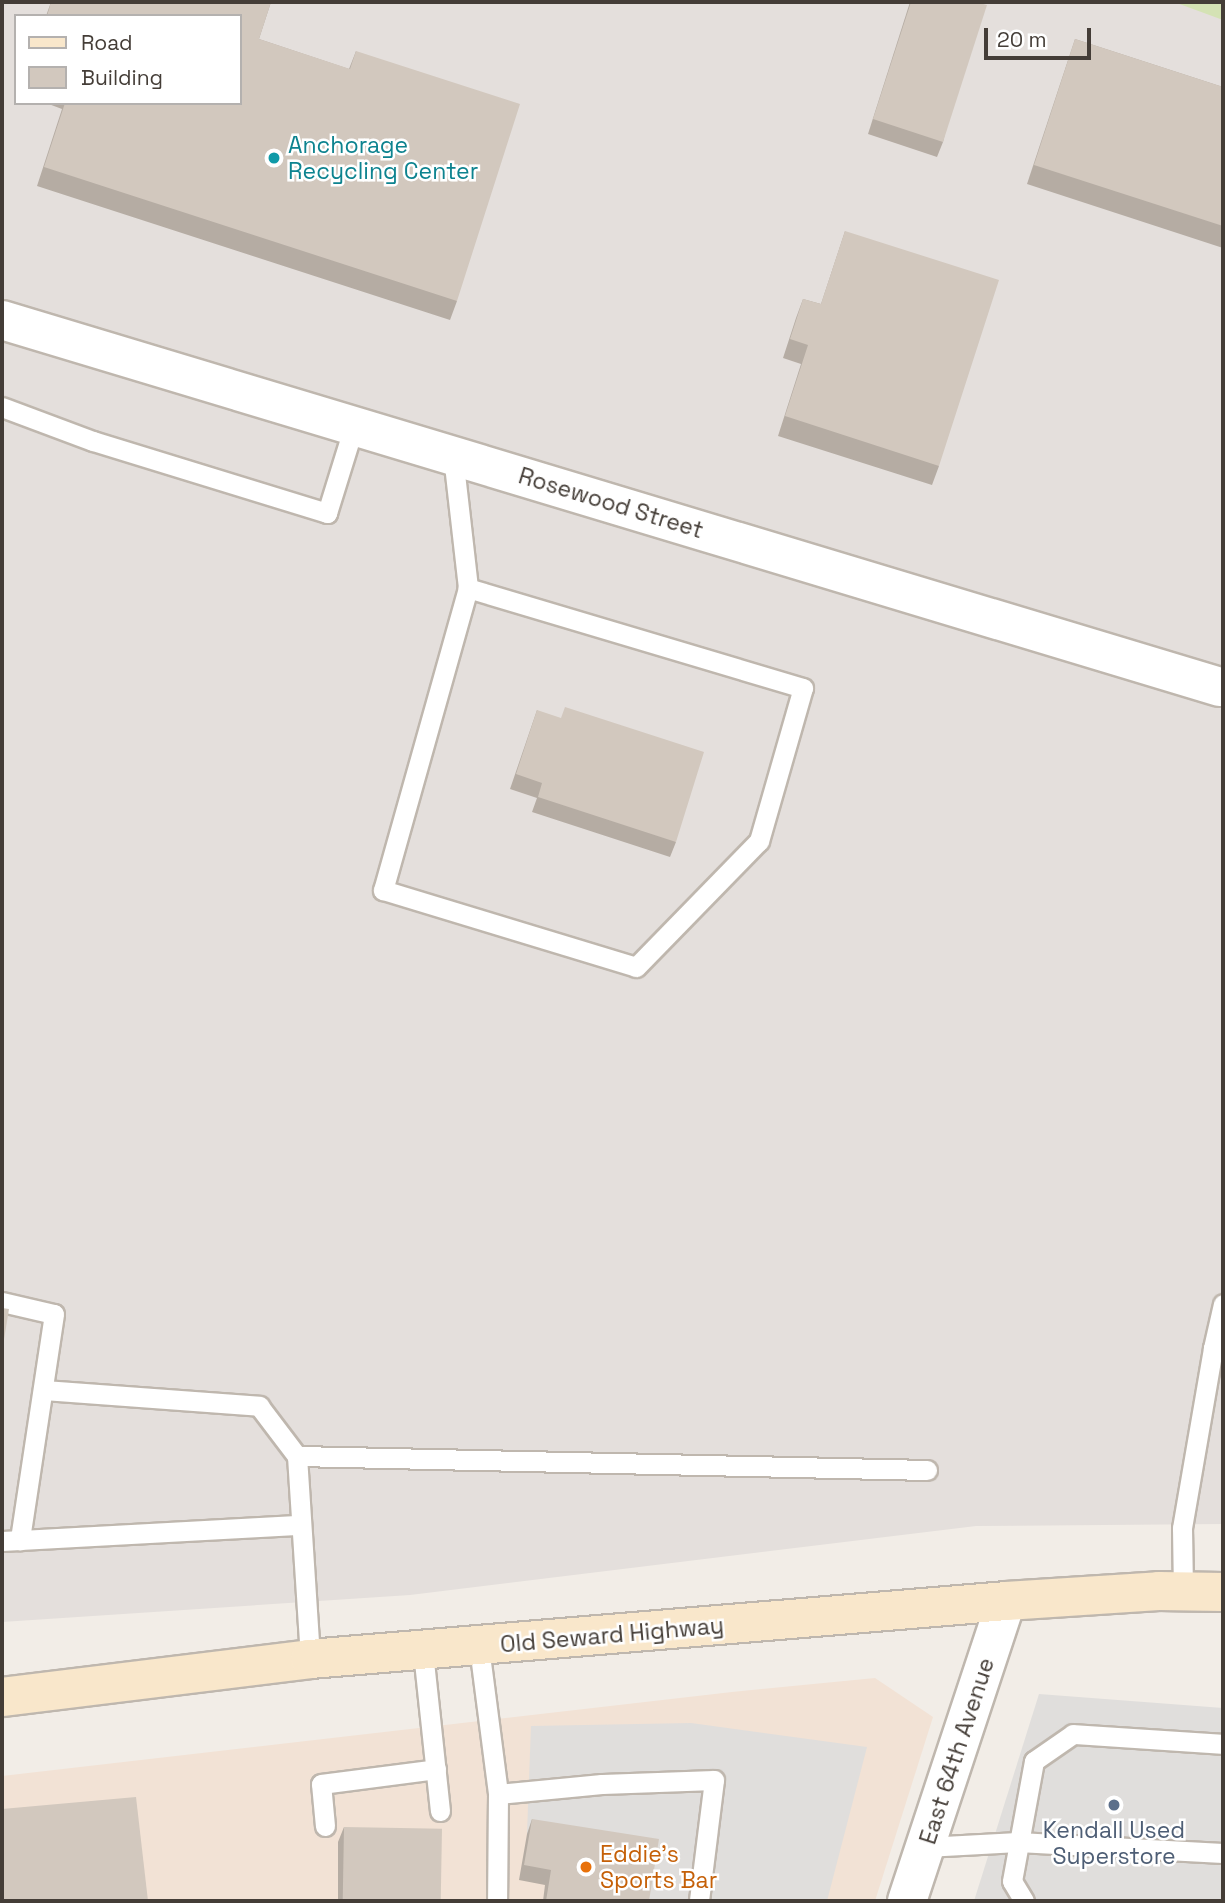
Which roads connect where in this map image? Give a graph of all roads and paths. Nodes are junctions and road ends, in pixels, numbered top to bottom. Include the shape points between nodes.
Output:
1 (2, 320) edge
2 (2, 407) edge
3 (354, 426) junction
4 (453, 456) junction
5 (468, 588) junction
6 (1220, 687) dead end
7 (2, 1303) edge
8 (1223, 1304) edge
9 (1218, 1350) edge
10 (43, 1390) junction
11 (298, 1456) junction
12 (927, 1470) dead end
13 (301, 1525) junction
14 (11, 1541) edge
15 (1183, 1591) junction
16 (1223, 1592) edge
17 (1006, 1601) junction
18 (479, 1647) junction
19 (422, 1652) junction
20 (310, 1659) junction
21 (2, 1697) edge
22 (1223, 1744) edge
23 (436, 1769) junction
24 (498, 1794) junction
25 (440, 1811) dead end
26 (325, 1826) dead end
27 (1018, 1842) junction
28 (925, 1847) junction
29 (1223, 1853) edge
30 (497, 1901) edge
31 (699, 1901) edge
32 (908, 1901) edge
33 (1024, 1901) edge

1 - 3 street, Rosewood Street
2 - 3 lane via 93,441 327,513
3 - 4 street, Rosewood Street
4 - 5 lane
4 - 6 street, Rosewood Street
5 - 5 lane via 383,890 636,967 759,841 803,688
7 - 10 lane via 54,1314
8 - 9 lane
9 - 15 lane via 1182,1528
10 - 11 lane via 259,1406
10 - 14 lane
11 - 12 lane
11 - 13 lane
13 - 14 lane
13 - 20 lane
15 - 16 main road, Old Seward Highway
15 - 17 main road, Old Seward Highway
17 - 18 main road, Old Seward Highway
17 - 28 street, East 64th Avenue
18 - 19 main road, Old Seward Highway
18 - 24 lane
19 - 20 main road, Old Seward Highway
19 - 23 lane
20 - 21 main road, Old Seward Highway
22 - 27 lane via 1073,1734 1034,1761
23 - 25 lane
23 - 26 lane via 321,1784
24 - 30 lane
24 - 31 lane via 714,1780
27 - 28 lane
27 - 29 lane
27 - 33 lane via 1012,1881
28 - 32 street, East 64th Avenue

